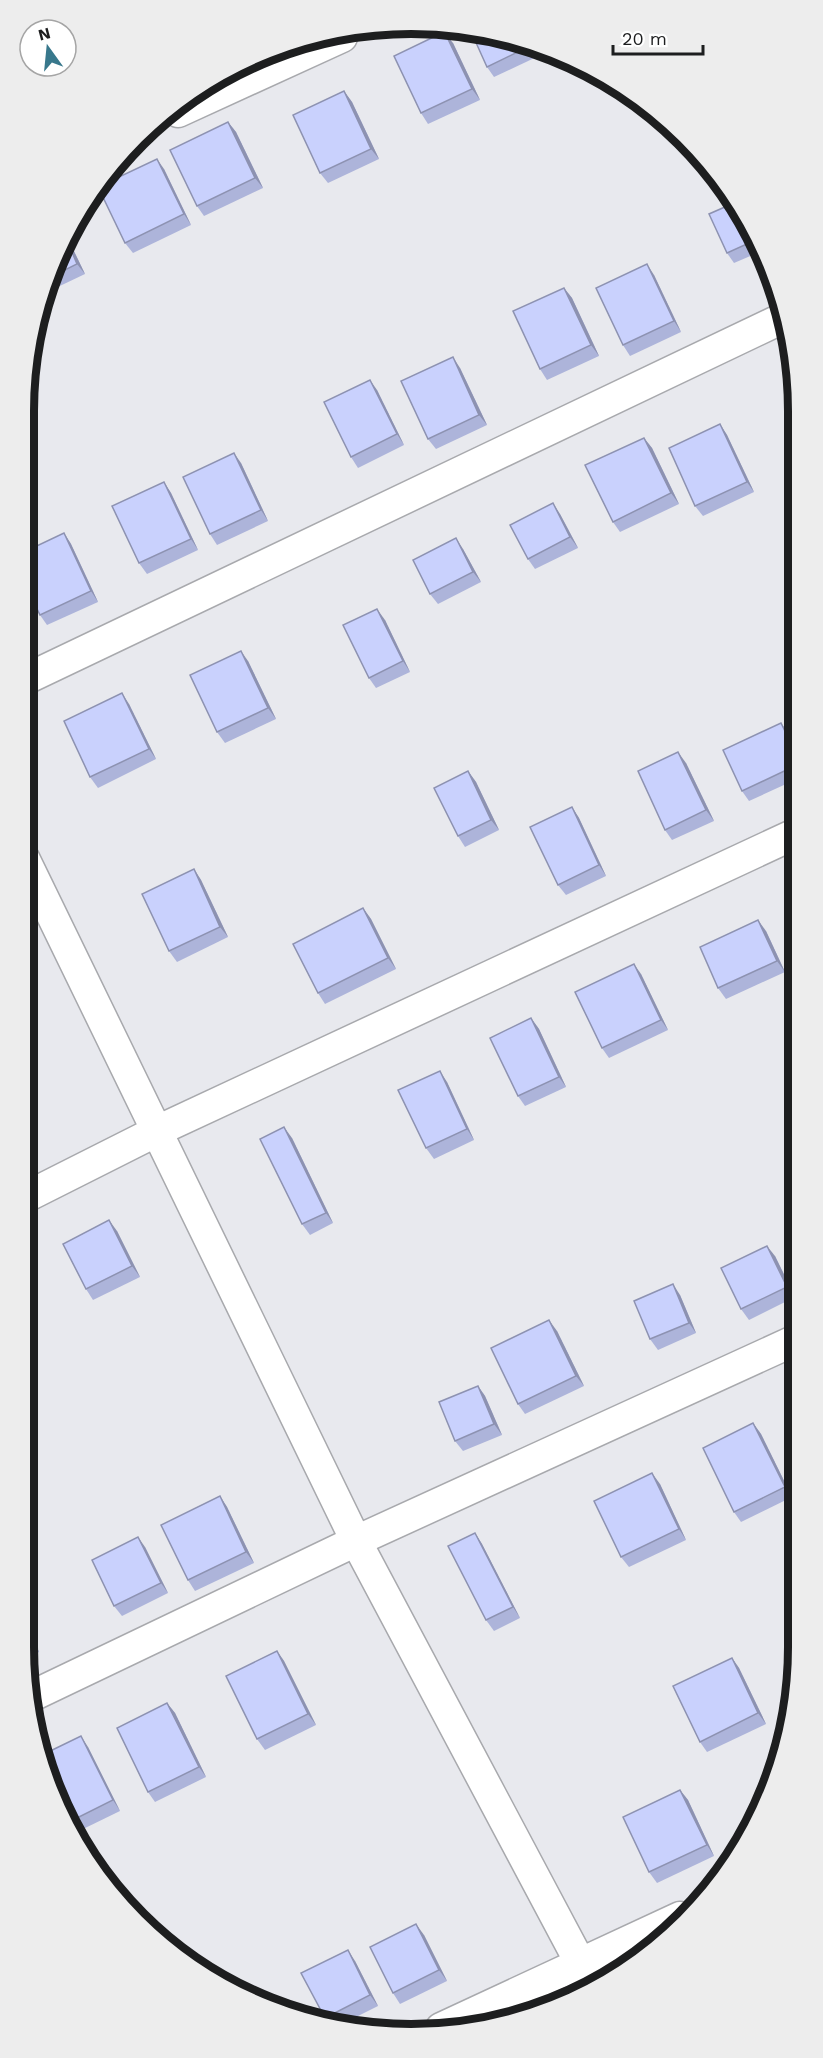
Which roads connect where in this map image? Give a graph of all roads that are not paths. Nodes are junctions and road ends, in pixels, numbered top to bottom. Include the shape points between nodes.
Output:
1 (325, 45) edge
2 (190, 107) edge
3 (777, 321) edge
4 (34, 675) edge
5 (788, 838) edge
6 (34, 879) edge
7 (157, 1131) junction
8 (34, 1193) edge
9 (788, 1344) edge
10 (356, 1541) junction
11 (38, 1693) edge
12 (662, 1928) edge
13 (586, 1975) edge
14 (464, 2019) edge

1 - 2 street
3 - 4 street
5 - 7 street
6 - 7 street
7 - 8 street
7 - 10 street
9 - 10 street
10 - 11 street
10 - 13 street
12 - 13 street
13 - 14 street

